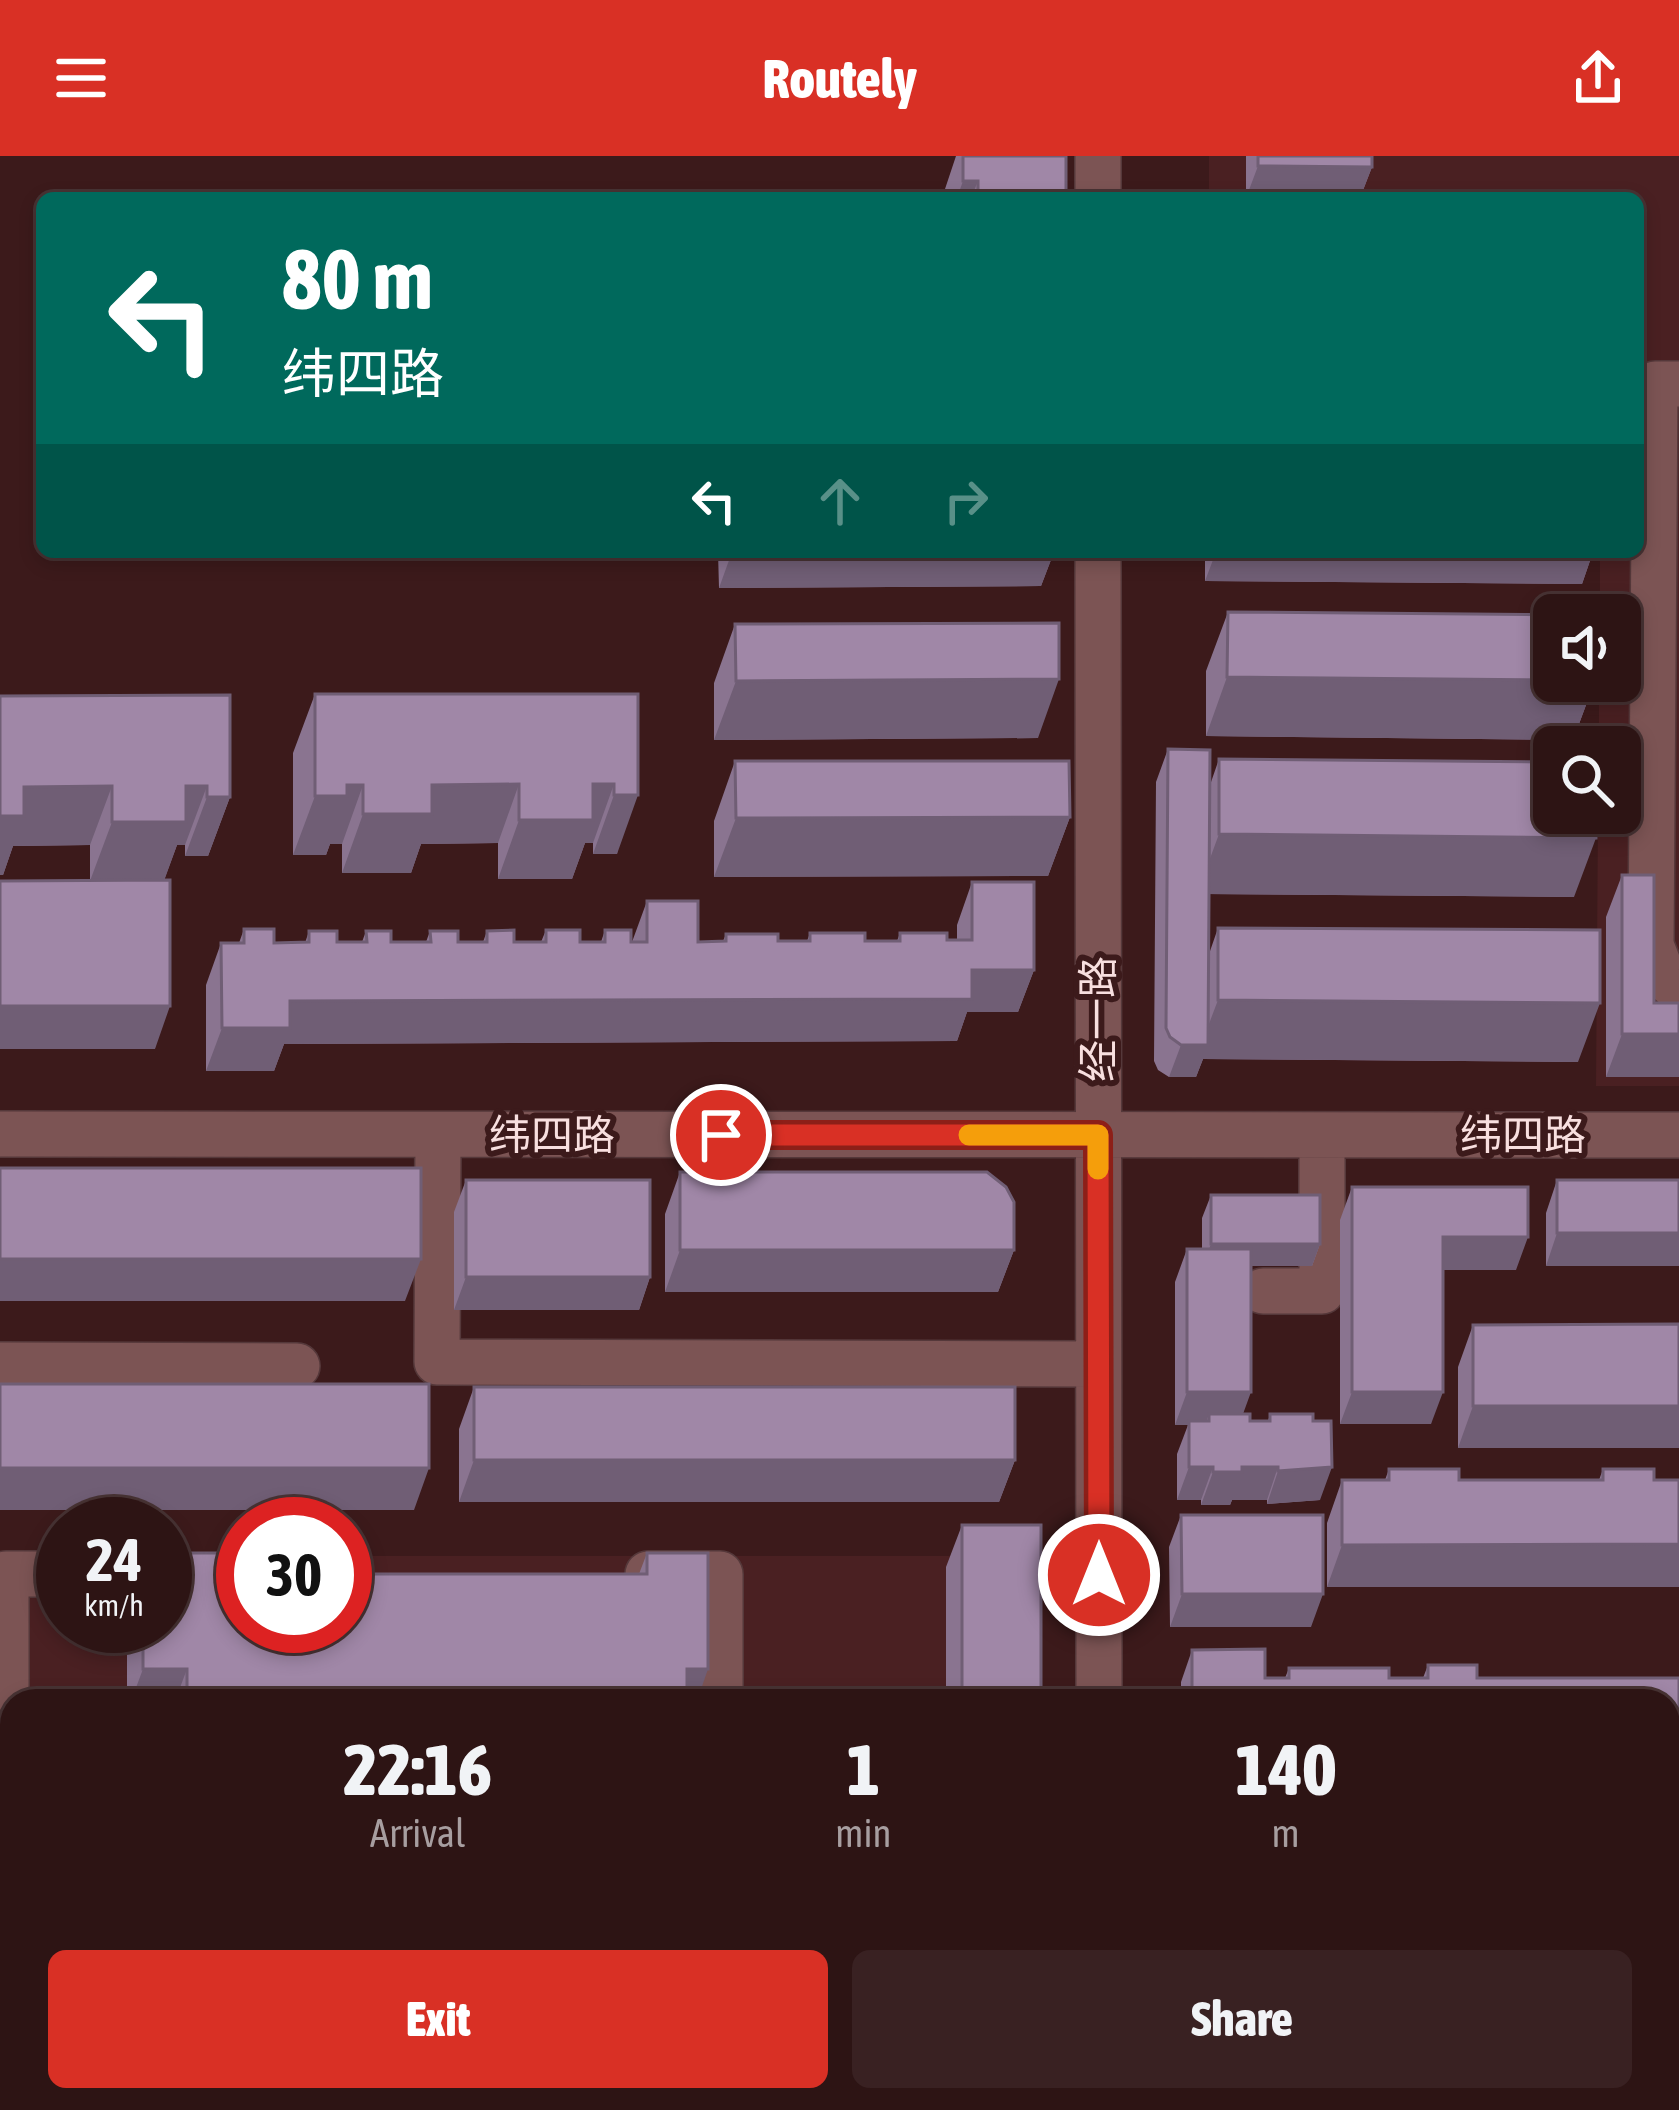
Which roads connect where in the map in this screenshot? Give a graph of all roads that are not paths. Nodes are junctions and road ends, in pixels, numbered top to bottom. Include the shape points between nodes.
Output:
1 (1098, 156) edge
2 (1098, 192) edge
3 (1679, 384) edge
4 (1098, 558) edge
5 (1679, 990) edge
6 (0, 1134) edge
7 (438, 1135) junction
8 (1098, 1135) junction
9 (1322, 1136) junction
10 (1679, 1136) edge
11 (1263, 1291) dead end
12 (1098, 1364) junction
13 (0, 1365) edge
14 (296, 1366) dead end
15 (36, 1574) edge
16 (603, 1574) edge
17 (6, 1689) edge
18 (720, 1689) edge
19 (1099, 1689) edge

1 - 2 street
3 - 5 street via 1655,384 1651,945
4 - 8 street, 经一路
6 - 7 street, 纬四路
7 - 8 street, 纬四路
7 - 12 street via 437,1362
8 - 9 street, 纬四路
8 - 12 street, 经一路
9 - 10 street, 纬四路
9 - 11 street via 1322,1291
12 - 19 street, 经一路
13 - 14 street
15 - 17 street via 6,1574
16 - 18 street via 720,1574

